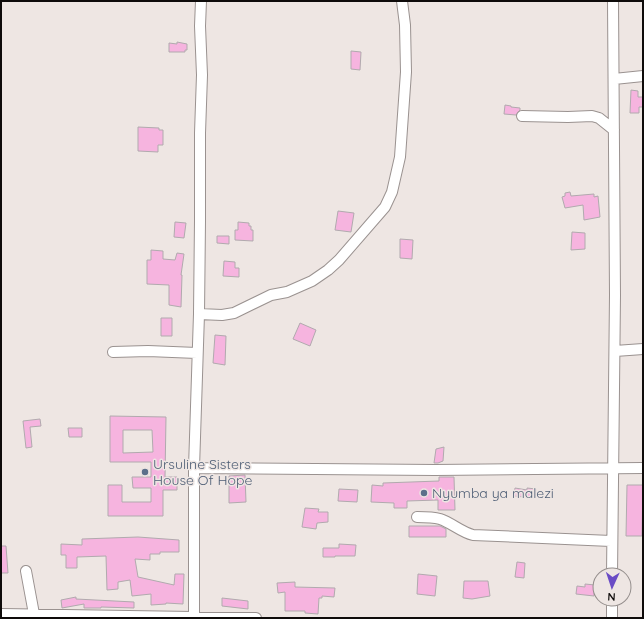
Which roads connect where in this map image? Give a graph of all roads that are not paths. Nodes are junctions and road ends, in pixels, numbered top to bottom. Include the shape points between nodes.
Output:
1 (201, 1) edge
2 (402, 1) edge
3 (613, 1) edge
4 (643, 76) edge
5 (614, 79) junction
6 (522, 116) dead end
7 (614, 130) junction
8 (199, 314) junction
9 (643, 349) edge
10 (615, 351) junction
11 (113, 352) dead end
12 (197, 353) junction
13 (194, 468) junction
14 (614, 468) junction
15 (643, 468) edge
16 (417, 517) dead end
17 (611, 541) junction
18 (612, 567) edge
19 (26, 571) dead end
20 (612, 607) edge
21 (1, 614) edge
22 (34, 614) junction
23 (172, 617) edge
24 (194, 617) junction
25 (256, 618) edge
26 (612, 618) edge

1 - 8 street
2 - 8 street via 406,25 406,72 400,157 392,192 385,207 339,260 312,281 287,292 271,295 234,313
3 - 5 street
4 - 5 street
5 - 7 street
6 - 7 street via 592,116 599,118
7 - 10 street
8 - 12 street
9 - 10 street
10 - 14 street
11 - 12 street
12 - 13 street
13 - 14 street
13 - 24 street
14 - 15 street
14 - 17 street
16 - 17 street via 440,519 473,535
17 - 18 street
19 - 22 street
20 - 26 street
21 - 22 street
22 - 23 street
23 - 24 street
24 - 25 street

